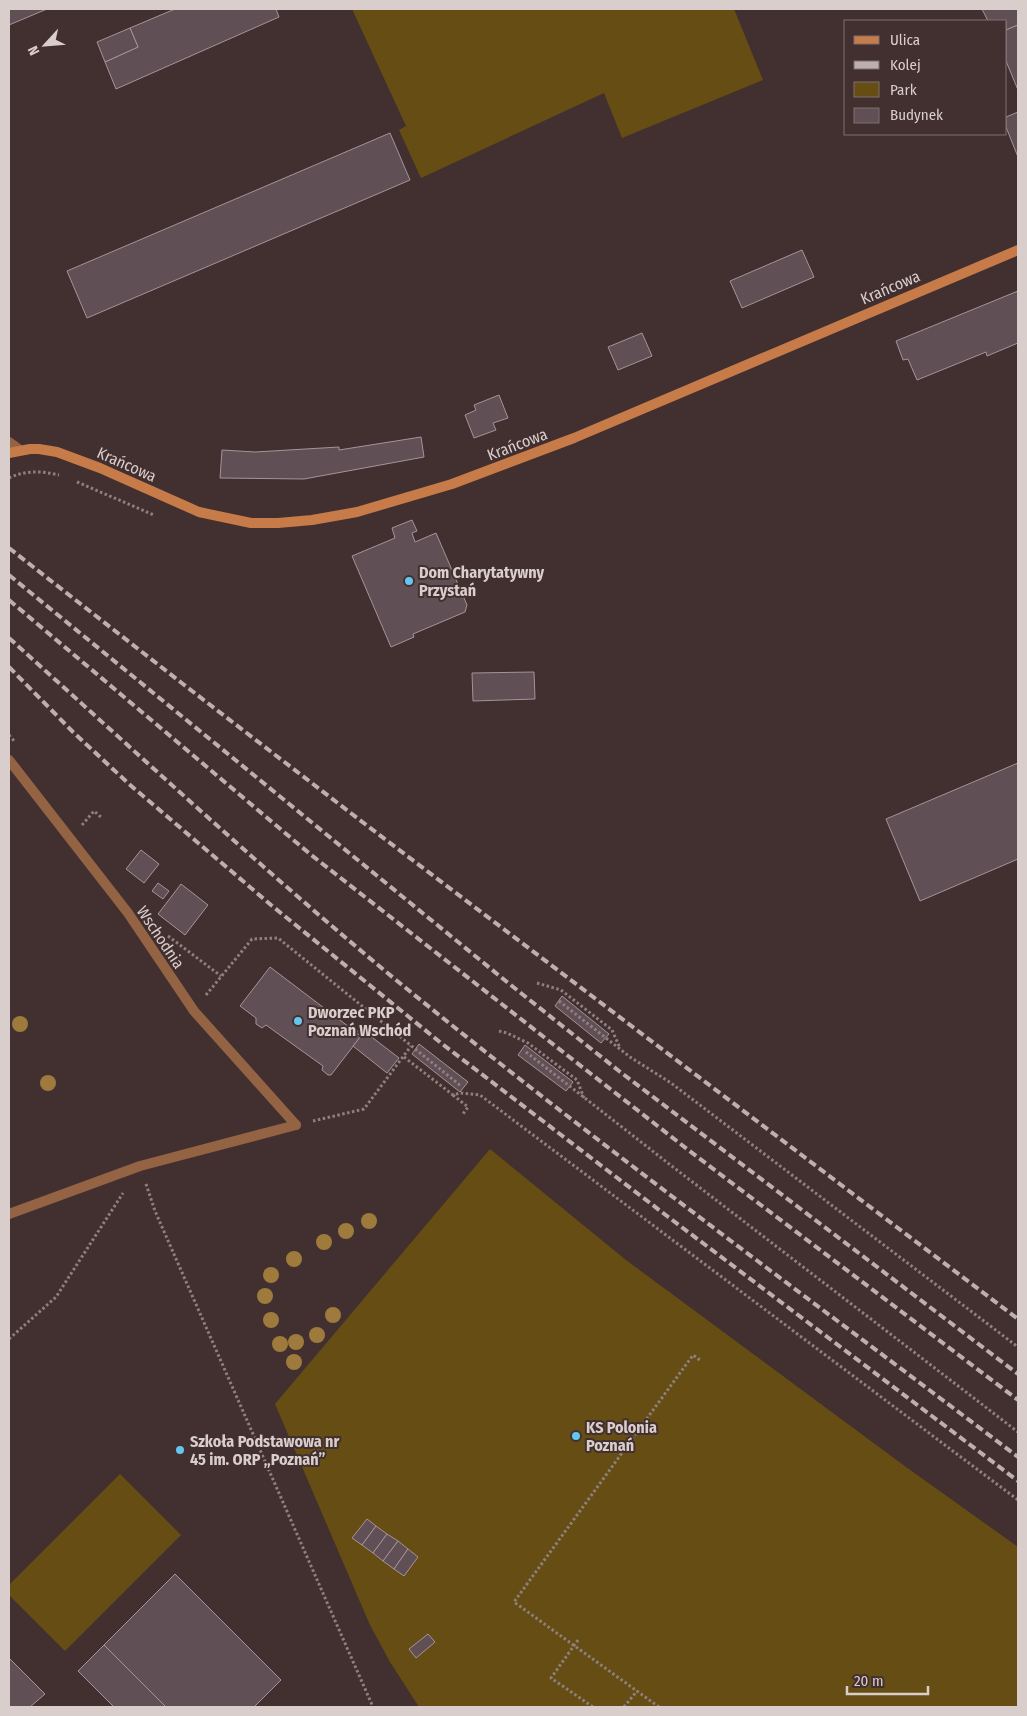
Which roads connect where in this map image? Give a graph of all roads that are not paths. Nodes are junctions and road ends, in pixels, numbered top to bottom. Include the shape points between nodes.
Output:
1 (1018, 250) edge
2 (9, 442) edge
3 (20, 450) junction
4 (9, 453) edge
5 (9, 760) edge
6 (9, 1214) edge

1 - 3 street, Krańcowa via 574,438 452,484 357,512 312,520 251,522 199,512 74,457 39,449
2 - 3 street
3 - 4 street, Krańcowa
5 - 6 street, Wschodnia via 128,914 194,1011 296,1125 140,1166

